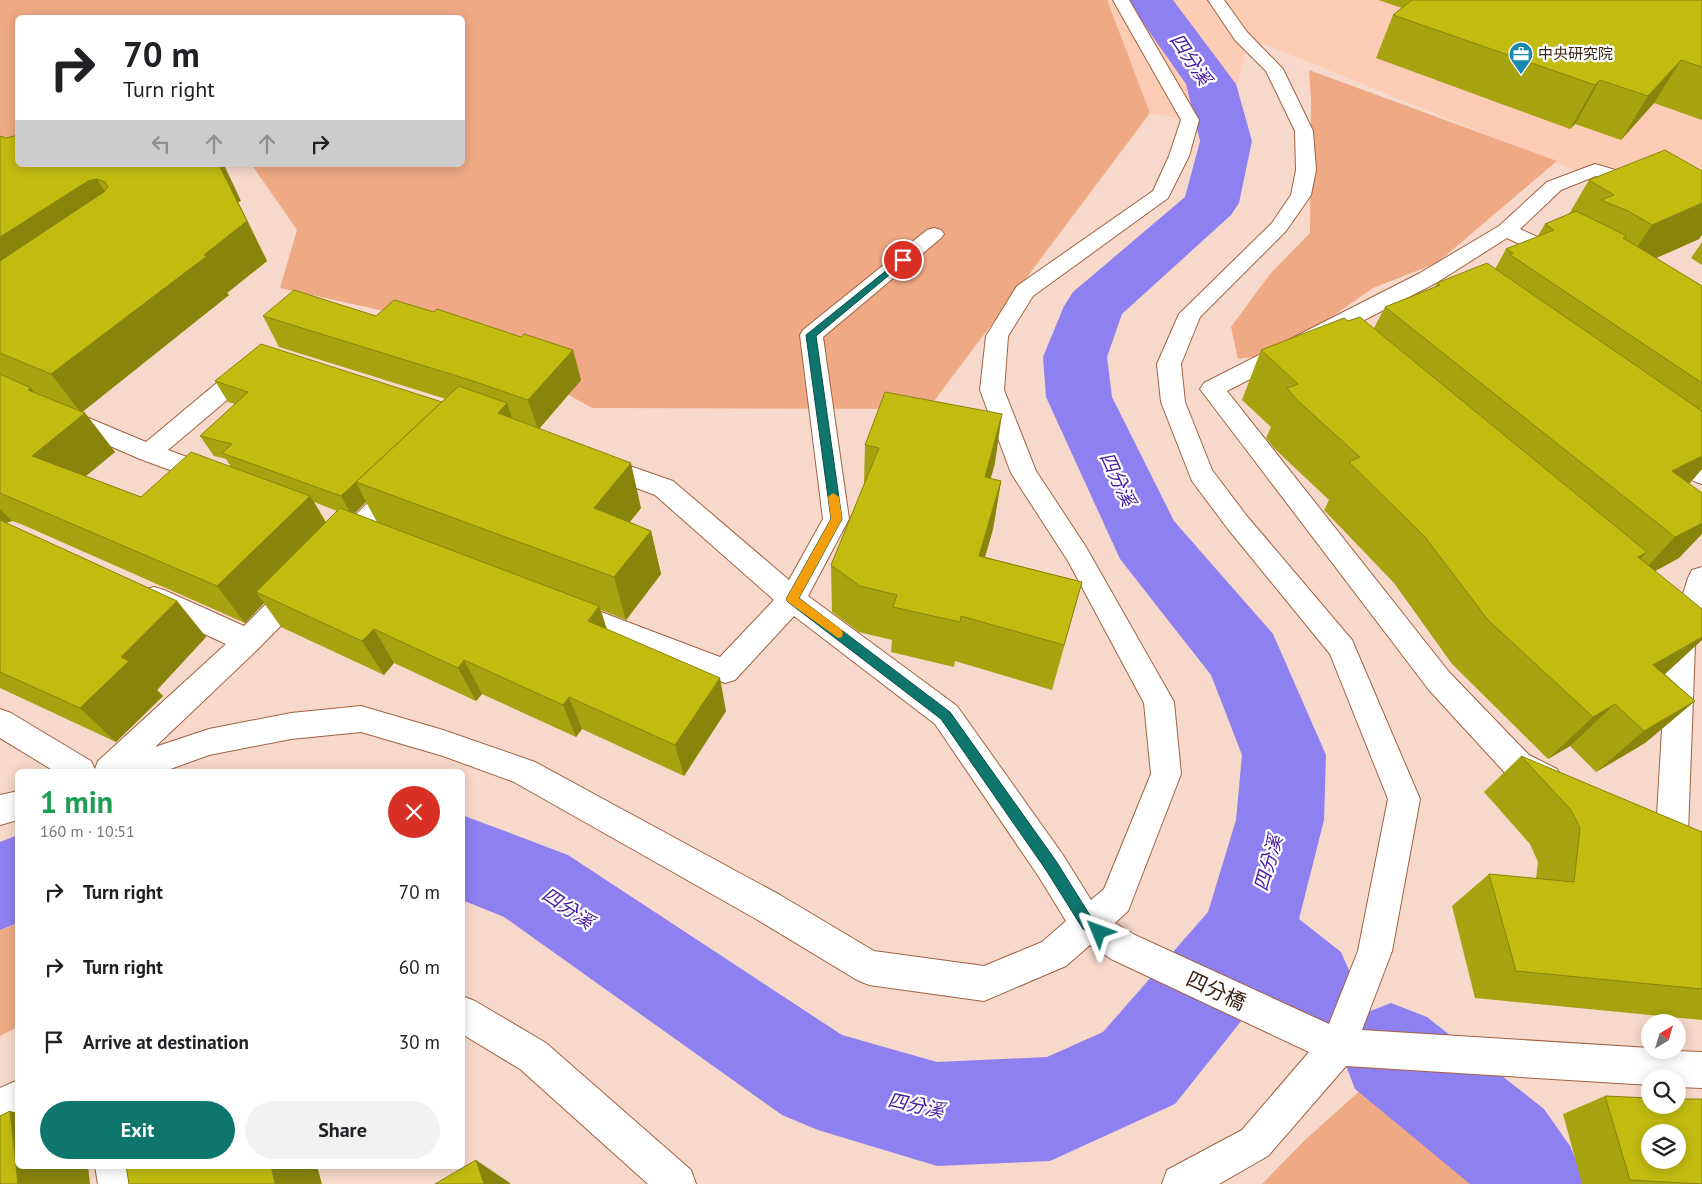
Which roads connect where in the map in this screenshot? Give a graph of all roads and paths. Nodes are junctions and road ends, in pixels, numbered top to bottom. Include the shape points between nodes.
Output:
1 (1121, 0) edge
2 (1216, 0) edge
3 (1702, 212) edge
4 (1506, 230) junction
5 (934, 234) dead end
6 (1578, 264) edge
7 (1318, 336) junction
8 (268, 353) edge
9 (1340, 356) edge
10 (0, 388) edge
11 (1654, 441) edge
12 (149, 453) junction
13 (572, 455) edge
14 (417, 471) edge
15 (1702, 476) edge
16 (239, 486) edge
17 (329, 520) edge
18 (356, 530) junction
19 (383, 540) edge
20 (1702, 578) edge
21 (134, 589) edge
22 (792, 599) junction
23 (550, 604) edge
24 (1658, 626) edge
25 (248, 641) junction
26 (1681, 645) junction
27 (0, 722) edge
28 (77, 769) edge
29 (111, 769) edge
30 (133, 769) edge
31 (1571, 791) edge
32 (15, 806) edge
33 (0, 810) edge
34 (1644, 821) edge
35 (1088, 925) junction
36 (465, 1016) edge
37 (1324, 1041) junction
38 (1702, 1070) edge
39 (15, 1100) edge
40 (0, 1108) edge
41 (114, 1169) edge
42 (117, 1184) edge
43 (677, 1184) edge
44 (1181, 1184) edge

1 - 35 lane via 1190,120 1179,156 1161,194 1025,291 997,336 992,390 1024,474 1077,554 1159,702 1166,774 1116,900
2 - 37 lane via 1241,36 1274,69 1304,131 1306,170 1301,195 1279,228 1190,314 1168,364 1174,402 1201,474 1342,648 1404,799 1375,951
3 - 4 lane via 1625,179 1595,170 1554,186
4 - 6 lane
4 - 7 lane via 1436,284
5 - 22 lane via 811,335 836,519
7 - 9 lane
7 - 31 lane via 1212,389 1439,681 1518,765
8 - 12 lane
10 - 12 lane
11 - 15 lane
12 - 16 lane
13 - 22 lane via 664,488
14 - 18 lane
17 - 18 lane
18 - 19 lane
18 - 25 lane
20 - 26 lane
21 - 25 lane
22 - 23 lane via 725,671
22 - 35 lane via 946,715
24 - 26 lane
25 - 29 lane
26 - 34 lane via 1683,837
27 - 28 lane
30 - 35 lane via 209,742 291,726 361,719 444,743 524,772 768,907 868,968 984,984 1054,954
32 - 33 lane
35 - 37 lane, 四分橋 via 1123,947
36 - 43 lane via 532,1056
37 - 38 lane
37 - 44 lane via 1255,1143
39 - 40 lane
41 - 42 lane

